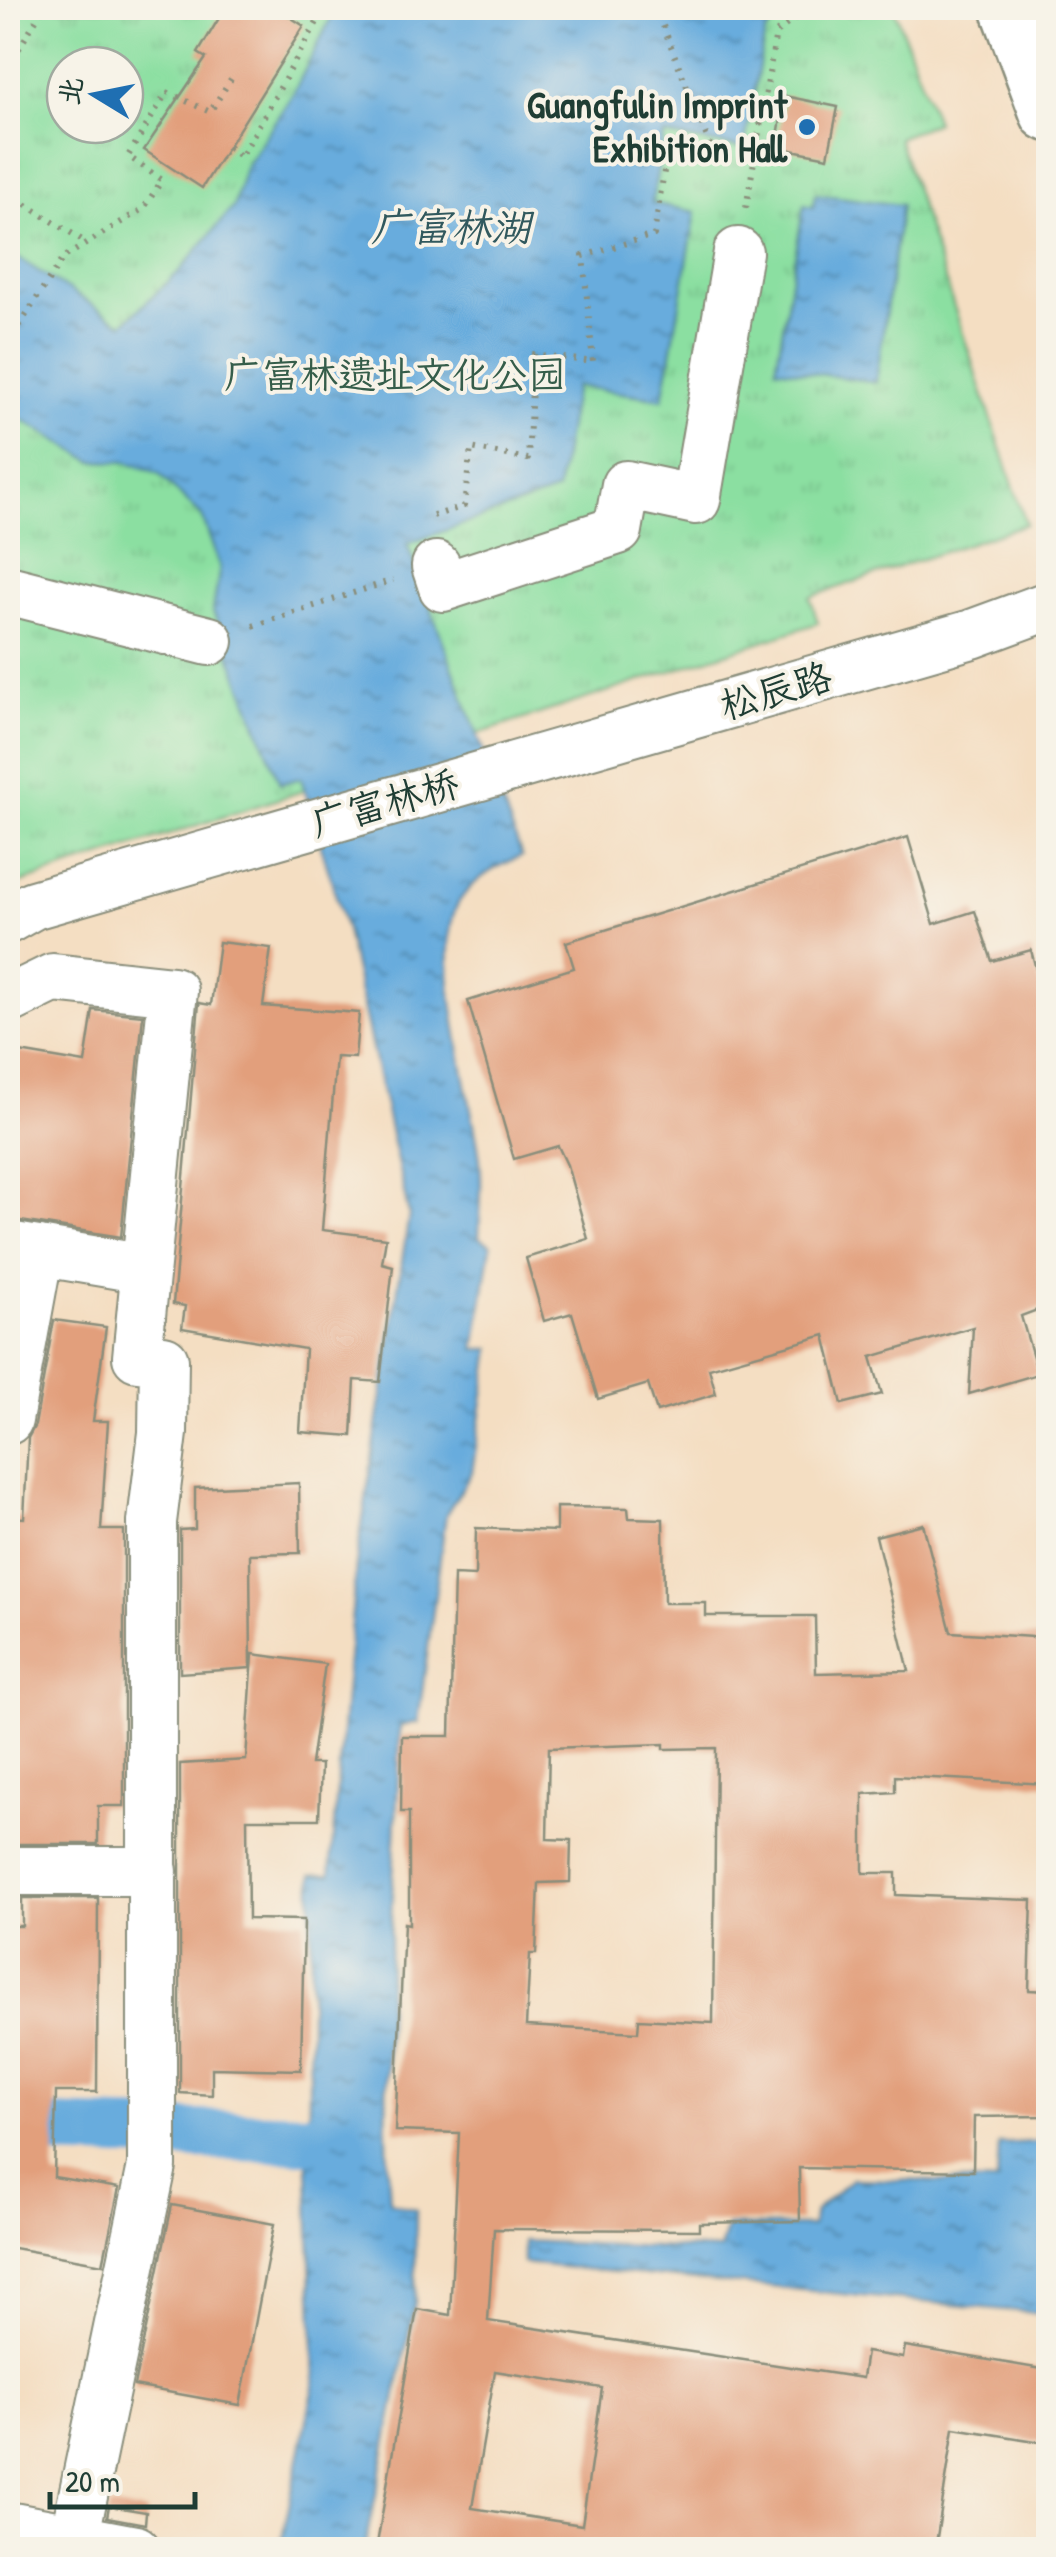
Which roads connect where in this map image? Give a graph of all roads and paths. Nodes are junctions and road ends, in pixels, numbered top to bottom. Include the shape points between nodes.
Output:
1 (43, 8) edge
2 (325, 8) edge
3 (656, 8) edge
4 (808, 8) edge
5 (1010, 8) edge
6 (8, 66) edge
7 (234, 74) dead end
8 (1048, 113) edge
9 (228, 147) dead end
10 (8, 192) edge
11 (87, 243) junction
12 (738, 252) joint
13 (8, 343) edge
14 (419, 521) dead end
15 (436, 566) joint
16 (8, 590) edge
17 (1048, 606) edge
18 (209, 641) joint
19 (503, 769) joint
20 (8, 918) edge
21 (8, 1000) edge
22 (23, 1249) edge
23 (146, 1269) junction
24 (8, 1420) edge
25 (8, 1871) edge
26 (152, 1872) junction
27 (8, 2526) edge
28 (74, 2539) junction
29 (136, 2550) edge

1 - 6 path
2 - 9 path via 241,156
3 - 14 path via 712,150 665,164 654,235 584,256 593,362 534,354 528,458 471,448 464,506
4 - 12 path via 776,33
5 - 8 main road
7 - 11 path via 210,112 167,92 128,156 162,180 144,208
10 - 11 path
11 - 13 path via 63,258
12 - 15 street via 696,500 626,485 618,530 444,588
15 - 18 path
16 - 18 street
17 - 19 street, 松辰路 via 972,634
19 - 20 street, 广富林桥
21 - 23 street via 52,978 173,991
22 - 23 street
22 - 24 street
23 - 26 street via 137,1357 164,1360 152,1522
25 - 26 street
26 - 28 street via 152,2166
27 - 28 street
28 - 29 street

